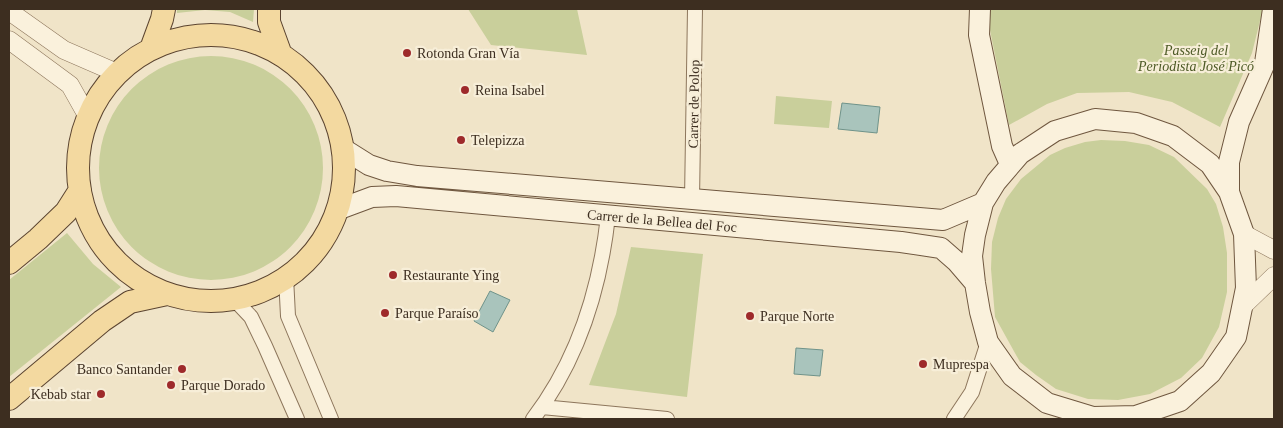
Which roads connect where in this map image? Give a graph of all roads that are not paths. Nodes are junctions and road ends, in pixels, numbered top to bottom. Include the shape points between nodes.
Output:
1 (164, 9) edge
2 (269, 9) edge
3 (695, 9) edge
4 (980, 9) edge
5 (1273, 9) edge
6 (9, 10) edge
7 (9, 40) edge
8 (151, 49) junction
9 (281, 55) junction
10 (1270, 61) edge
11 (117, 74) junction
12 (88, 117) junction
13 (342, 148) junction
14 (1010, 164) junction
15 (80, 190) junction
16 (1229, 192) junction
17 (692, 199) junction
18 (983, 203) junction
19 (337, 210) junction
20 (608, 216) junction
21 (1244, 234) junction
22 (1274, 250) edge
23 (9, 263) edge
24 (1274, 276) edge
25 (286, 277) junction
26 (975, 282) junction
27 (167, 294) junction
28 (234, 299) junction
29 (1244, 305) junction
30 (988, 342) junction
31 (9, 398) edge
32 (1180, 401) junction
33 (542, 407) junction
34 (1052, 411) edge
35 (297, 419) edge
36 (331, 419) edge
37 (533, 419) edge
38 (667, 419) edge
39 (954, 419) edge
40 (1172, 419) edge

1 - 8 main road
2 - 9 main road via 269,22
3 - 17 street, Carrer de Polop
4 - 14 main road via 979,35 1002,146
5 - 10 main road
6 - 11 street via 64,50
7 - 12 street via 70,85
8 - 9 main road via 189,36 209,34 247,39
8 - 11 main road
9 - 13 main road via 300,69 328,105
10 - 16 main road via 1239,122 1229,162
11 - 12 main road
12 - 15 main road via 78,153
13 - 17 main road, Carrer de la Bellea del Foc via 387,171 417,176
13 - 19 main road via 343,180
14 - 16 main road via 1055,131 1095,119 1136,123 1173,136 1196,152 1210,164
14 - 18 main road
15 - 23 main road via 66,212
15 - 27 main road via 85,211 104,248 141,282
16 - 21 main road
17 - 18 main road, Carrer de la Bellea del Foc via 943,220
18 - 26 main road via 972,256
19 - 20 main road, Carrer de la Bellea del Foc via 372,197 396,196
19 - 25 main road via 317,248
20 - 26 main road, Carrer de la Bellea del Foc via 940,248
20 - 33 street via 589,312 561,377
21 - 22 street
21 - 29 main road
24 - 29 street
25 - 28 main road via 261,291
25 - 36 street via 288,316
26 - 30 main road
27 - 28 main road via 189,300
27 - 31 main road via 130,302 102,321
28 - 35 street via 251,317
29 - 32 main road via 1236,337 1224,356 1211,373
30 - 34 main road via 1012,376
30 - 39 street via 972,392
32 - 34 main road via 1136,416 1093,417
32 - 40 main road
33 - 37 street
33 - 38 street

